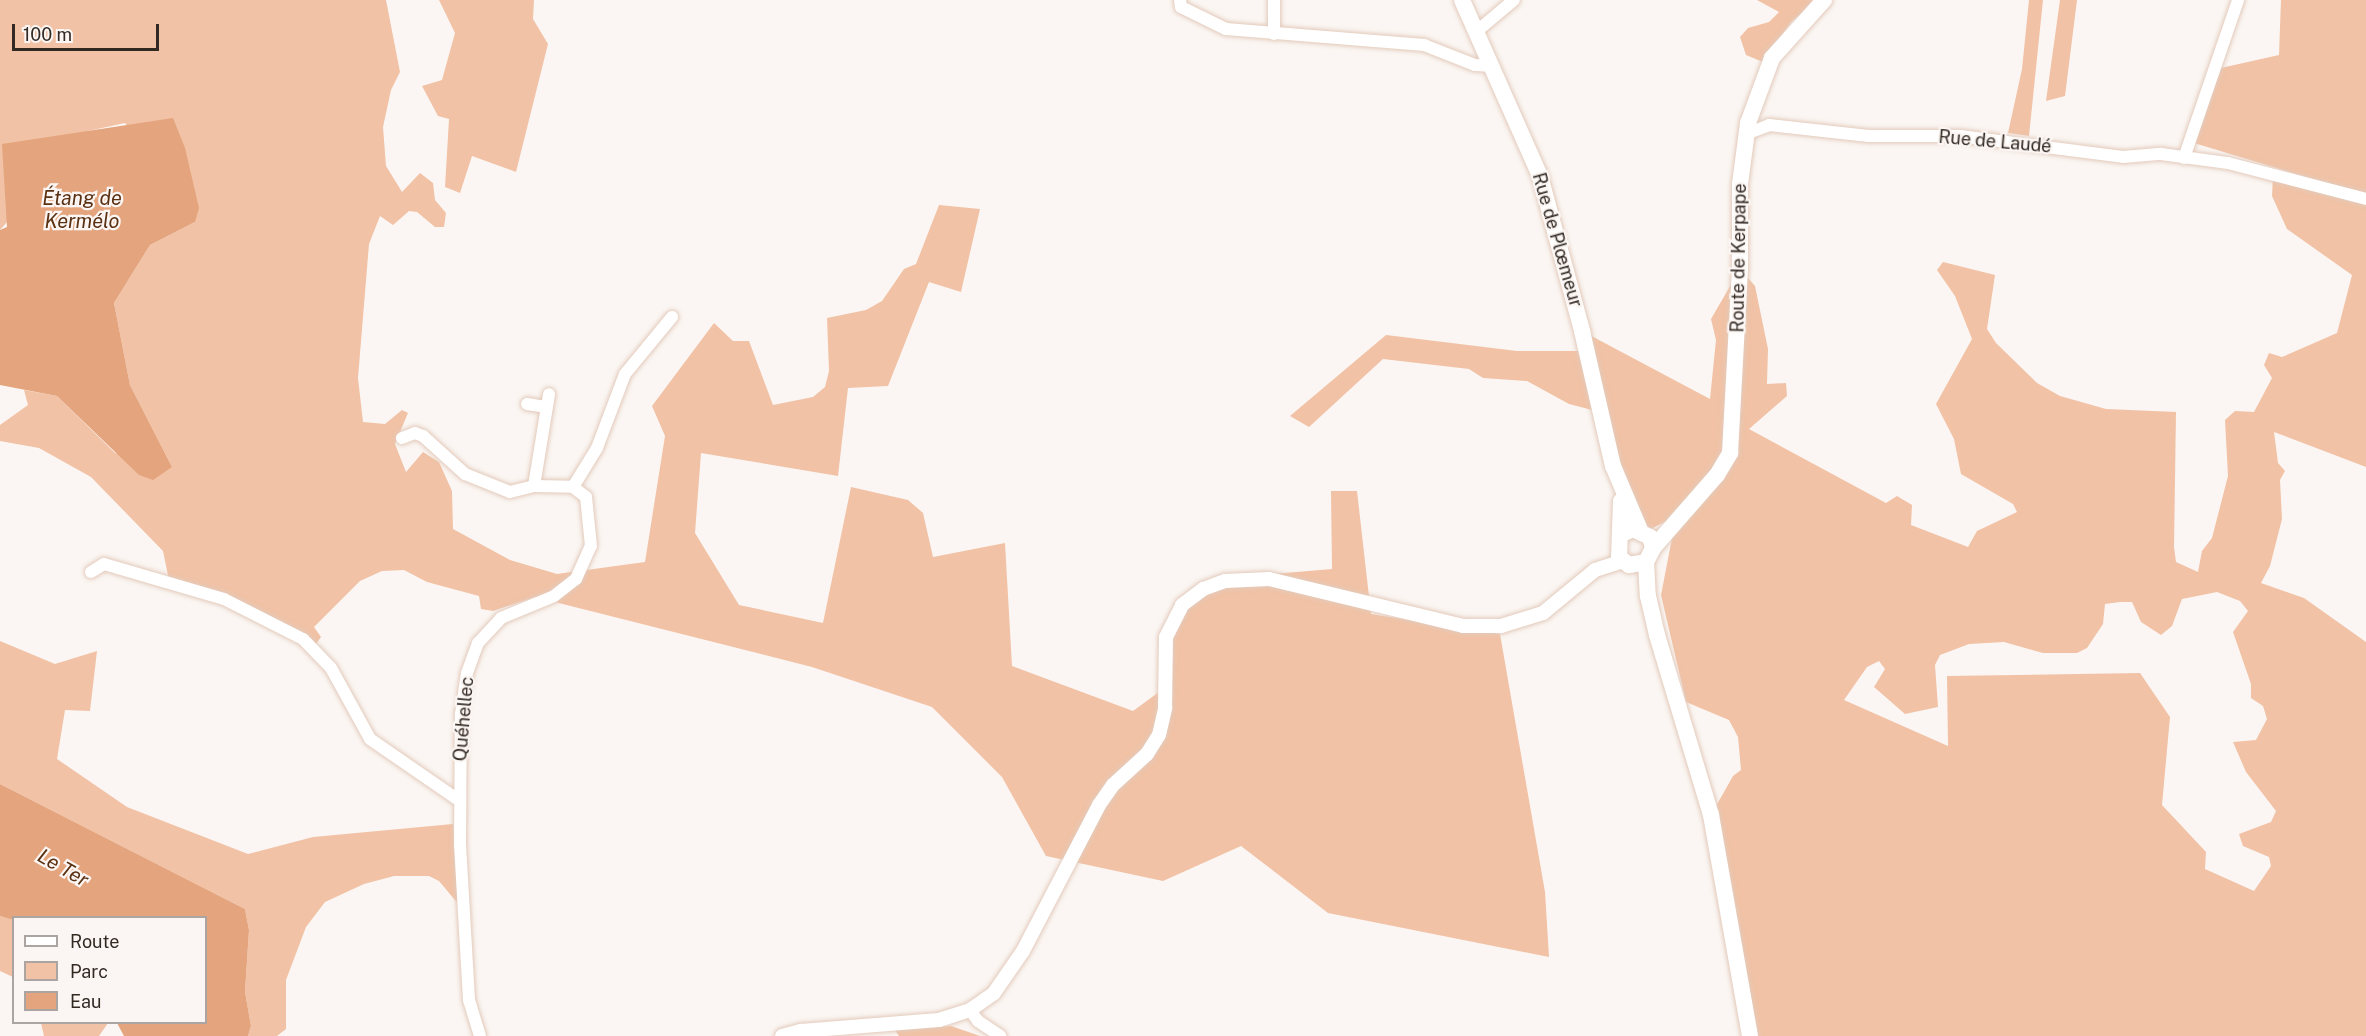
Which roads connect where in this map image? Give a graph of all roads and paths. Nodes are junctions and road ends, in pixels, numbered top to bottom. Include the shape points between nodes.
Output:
1 (1180, 0) edge
2 (1274, 0) edge
3 (1462, 0) edge
4 (1514, 0) edge
5 (1824, 0) edge
6 (2238, 3) edge
7 (1477, 31) junction
8 (1274, 34) junction
9 (1485, 48) junction
10 (1457, 56) junction
11 (1492, 66) junction
12 (1751, 111) junction
13 (1769, 125) junction
14 (1746, 134) junction
15 (2184, 158) junction
16 (2366, 199) edge
17 (672, 317) dead end
18 (549, 394) dead end
19 (526, 404) dead end
20 (547, 407) junction
21 (402, 438) dead end
22 (534, 486) junction
23 (573, 487) junction
24 (1621, 491) junction
25 (1619, 539) junction
26 (1646, 543) junction
27 (1626, 563) junction
28 (91, 572) dead end
29 (1648, 596) junction
30 (1513, 622) junction
31 (460, 801) junction
32 (970, 1010) junction
33 (480, 1036) edge
34 (782, 1036) edge
35 (1000, 1036) edge
36 (1750, 1036) edge

1 - 8 street via 1181,7 1226,28
2 - 8 street
3 - 7 main road, Rue de Plœmeur
4 - 7 street
5 - 12 main road, Route de Kerpape via 1772,58
6 - 15 street via 2222,39 2208,95
7 - 9 main road, Rue de Plœmeur
8 - 10 street via 1401,42
9 - 10 street
9 - 11 main road, Rue de Plœmeur
10 - 11 street via 1475,65
11 - 24 main road, Rue de Plœmeur via 1540,176
12 - 13 street
12 - 14 main road, Route de Kerpape
13 - 14 street, Rue de Laudé
13 - 15 street, Rue de Laudé via 1868,136 1960,135 2123,157 2161,154
14 - 26 main road, Route de Kerpape via 1740,184 1732,444 1717,475
15 - 16 street, Rue de Laudé via 2228,163
17 - 23 street via 626,374 597,448
18 - 20 street
19 - 20 street
20 - 22 street
21 - 22 street via 415,433 423,436 465,474 492,486 510,492
22 - 23 street
23 - 31 street, Quéhellec via 586,497 591,546 576,579 554,596 501,618 478,643 467,673 461,714
24 - 25 main road, Rue de Plœmeur
24 - 26 main road, Rue de Plœmeur
25 - 26 main road
25 - 27 main road
25 - 30 street via 1558,595
26 - 27 main road
26 - 29 main road
27 - 29 main road
27 - 30 street via 1595,570 1543,613
28 - 31 street via 104,564 224,599 303,639 331,668 370,739
29 - 36 main road via 1711,815
30 - 32 street via 1463,626 1269,579 1217,582 1190,598 1175,614 1166,637 1165,708 1159,735 1147,754 1113,785 1099,805 1008,978
31 - 33 street, Quéhellec via 469,1000
32 - 34 street via 939,1020 801,1031
32 - 35 street via 978,1021

